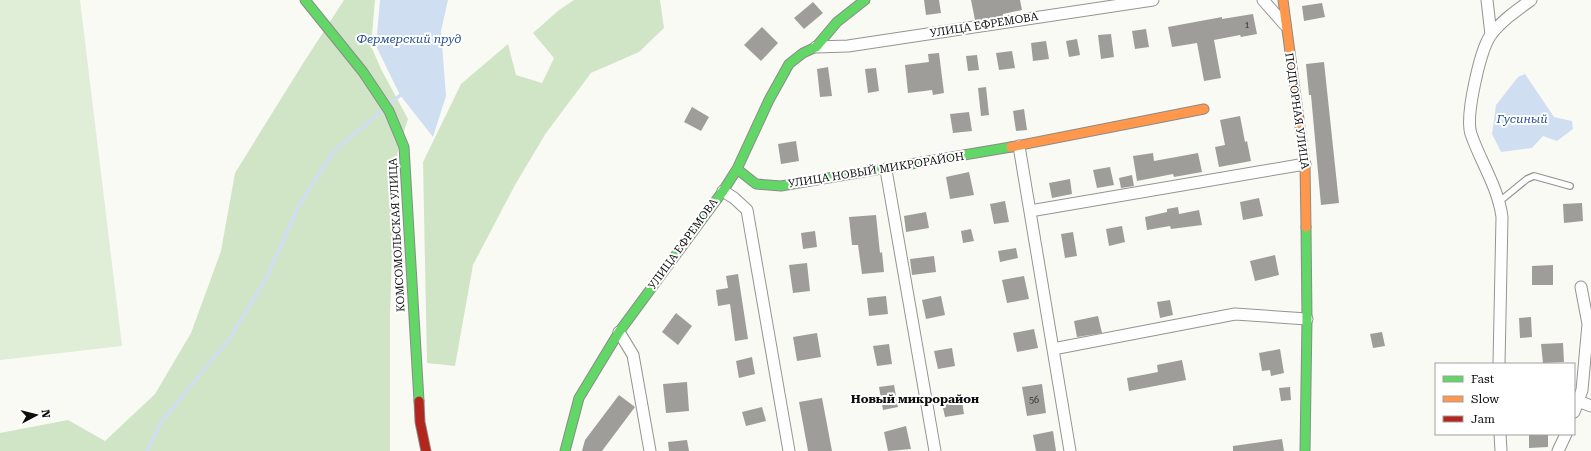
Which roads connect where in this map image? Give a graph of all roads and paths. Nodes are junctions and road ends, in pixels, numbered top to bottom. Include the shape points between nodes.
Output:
1 (865, 0) edge
2 (1152, 0) edge
3 (1263, 0) edge
4 (1283, 0) edge
5 (1488, 0) edge
6 (1531, 0) edge
7 (308, 2) edge
8 (1285, 25) junction
9 (1491, 35) junction
10 (816, 47) junction
11 (1204, 109) dead end
12 (1019, 146) junction
13 (1305, 164) junction
14 (736, 168) junction
15 (886, 170) junction
16 (1570, 186) dead end
17 (723, 191) junction
18 (1500, 201) junction
19 (1030, 211) junction
20 (1581, 286) dead end
21 (1307, 319) junction
22 (619, 332) junction
23 (1053, 349) junction
24 (1499, 363) edge
25 (1578, 401) junction
26 (1591, 406) edge
27 (1575, 409) edge
28 (1500, 435) edge
29 (1566, 435) edge
30 (426, 451) edge
31 (565, 451) edge
32 (650, 451) edge
33 (789, 451) edge
34 (934, 451) edge
35 (1070, 451) edge
36 (1305, 451) edge
37 (1502, 451) edge
38 (1558, 451) edge

1 - 10 street, УЛИЦА ЕФРЕМОВА via 837,22
2 - 10 street, УЛИЦА ЕФРЕМОВА via 848,46
3 - 8 street
4 - 8 street, ПОДГОРНАЯ УЛИЦА
5 - 9 street
6 - 9 street
7 - 30 street, КОМСОМОЛЬСКАЯ УЛИЦА via 363,72 389,111 404,147 420,422
8 - 13 street, ПОДГОРНАЯ УЛИЦА
9 - 18 street via 1485,45 1478,71 1469,123
10 - 14 street, УЛИЦА ЕФРЕМОВА via 789,64
11 - 12 street, УЛИЦА НОВЫЙ МИКРОРАЙОН
12 - 15 street, УЛИЦА НОВЫЙ МИКРОРАЙОН
12 - 19 street
13 - 19 street
13 - 21 street, ПОДГОРНАЯ УЛИЦА
14 - 15 street, УЛИЦА НОВЫЙ МИКРОРАЙОН via 756,184 781,186
14 - 17 street, УЛИЦА ЕФРЕМОВА
15 - 34 street
16 - 18 lane via 1534,176
17 - 22 street, УЛИЦА ЕФРЕМОВА
17 - 33 street via 746,210
18 - 24 street via 1502,217
19 - 23 street
20 - 25 street via 1588,324 1582,390
21 - 23 street via 1235,314
21 - 36 street, ПОДГОРНАЯ УЛИЦА
22 - 31 street, УЛИЦА ЕФРЕМОВА via 579,398
22 - 32 street via 633,355
23 - 35 street
25 - 26 street
25 - 27 street
28 - 37 street
29 - 38 street

